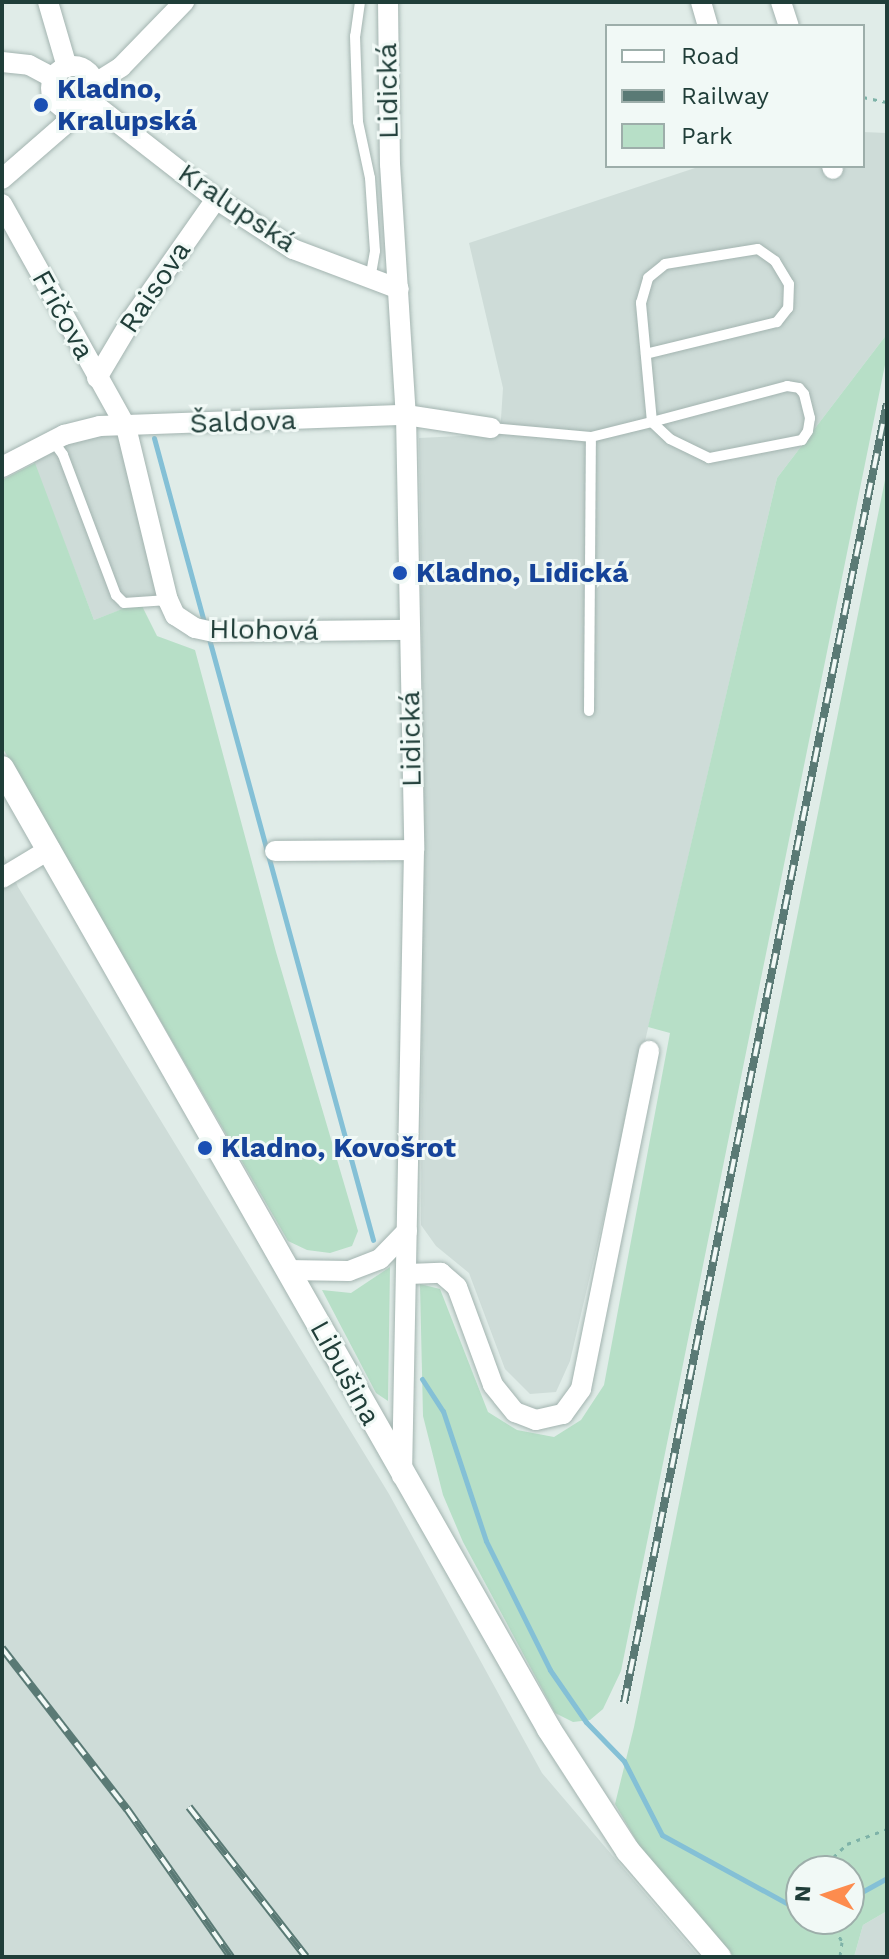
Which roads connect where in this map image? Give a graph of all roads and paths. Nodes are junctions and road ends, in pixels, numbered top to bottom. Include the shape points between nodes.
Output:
1 (48, 2) edge
2 (184, 2) edge
3 (360, 2) edge
4 (388, 2) edge
5 (701, 2) edge
6 (781, 2) edge
7 (707, 24) edge
8 (788, 24) edge
9 (2, 62) edge
10 (60, 73) junction
11 (865, 97) edge
12 (87, 98) junction
13 (887, 102) edge
14 (2, 179) edge
15 (216, 199) junction
16 (2, 204) edge
17 (370, 278) junction
18 (399, 289) junction
19 (646, 354) junction
20 (97, 378) junction
21 (406, 415) junction
22 (652, 422) junction
23 (126, 427) junction
24 (491, 428) joint
25 (591, 437) junction
26 (53, 441) junction
27 (2, 467) edge
28 (168, 600) junction
29 (408, 630) junction
30 (589, 711) dead end
31 (2, 768) edge
32 (50, 849) junction
33 (414, 850) junction
34 (275, 851) dead end
35 (2, 878) edge
36 (649, 1051) dead end
37 (407, 1231) junction
38 (287, 1270) junction
39 (408, 1274) junction
40 (402, 1476) junction
41 (887, 1829) edge
42 (836, 1855) edge
43 (838, 1935) edge
44 (719, 1957) edge
45 (840, 1957) edge

1 - 10 street
2 - 12 street
3 - 17 lane via 355,36 358,122 370,178 375,251
4 - 18 street, Lidická via 390,164
5 - 7 street
6 - 8 street
9 - 10 street
10 - 12 street via 86,71
10 - 12 street via 51,94 55,101 68,109
11 - 13 path
12 - 14 street
12 - 15 street, Kralupská
15 - 17 street, Kralupská via 293,249
15 - 20 street, Raisova
16 - 20 street, Fričova
17 - 18 street, Kralupská
18 - 21 street, Lidická
19 - 19 lane via 641,303 648,278 665,264 758,249 775,261 789,284 788,308 777,322
19 - 22 lane
20 - 23 street, Fričova
21 - 23 street, Šaldova
21 - 24 street, Šaldova
21 - 29 street, Lidická
22 - 22 lane via 670,439 709,458 802,440 810,418 804,394 787,386
22 - 25 lane
23 - 26 street, Šaldova via 100,426
23 - 28 street
24 - 25 lane
25 - 30 lane
26 - 27 street, Šaldova
26 - 28 lane via 116,595 124,603
28 - 29 street, Hlohová via 175,615 204,630
29 - 33 street, Lidická
31 - 32 main road, Libušina
32 - 35 street
32 - 38 main road, Libušina
33 - 34 street
33 - 37 street, Lidická
36 - 39 street via 581,1389 563,1414 536,1420 515,1412 493,1385 457,1287 441,1273
37 - 38 street via 380,1259 349,1271
37 - 39 street, Lidická
38 - 40 main road, Libušina
39 - 40 street, Lidická
40 - 44 main road, Libušina via 549,1729 628,1851
41 - 42 path via 847,1844
43 - 45 path

